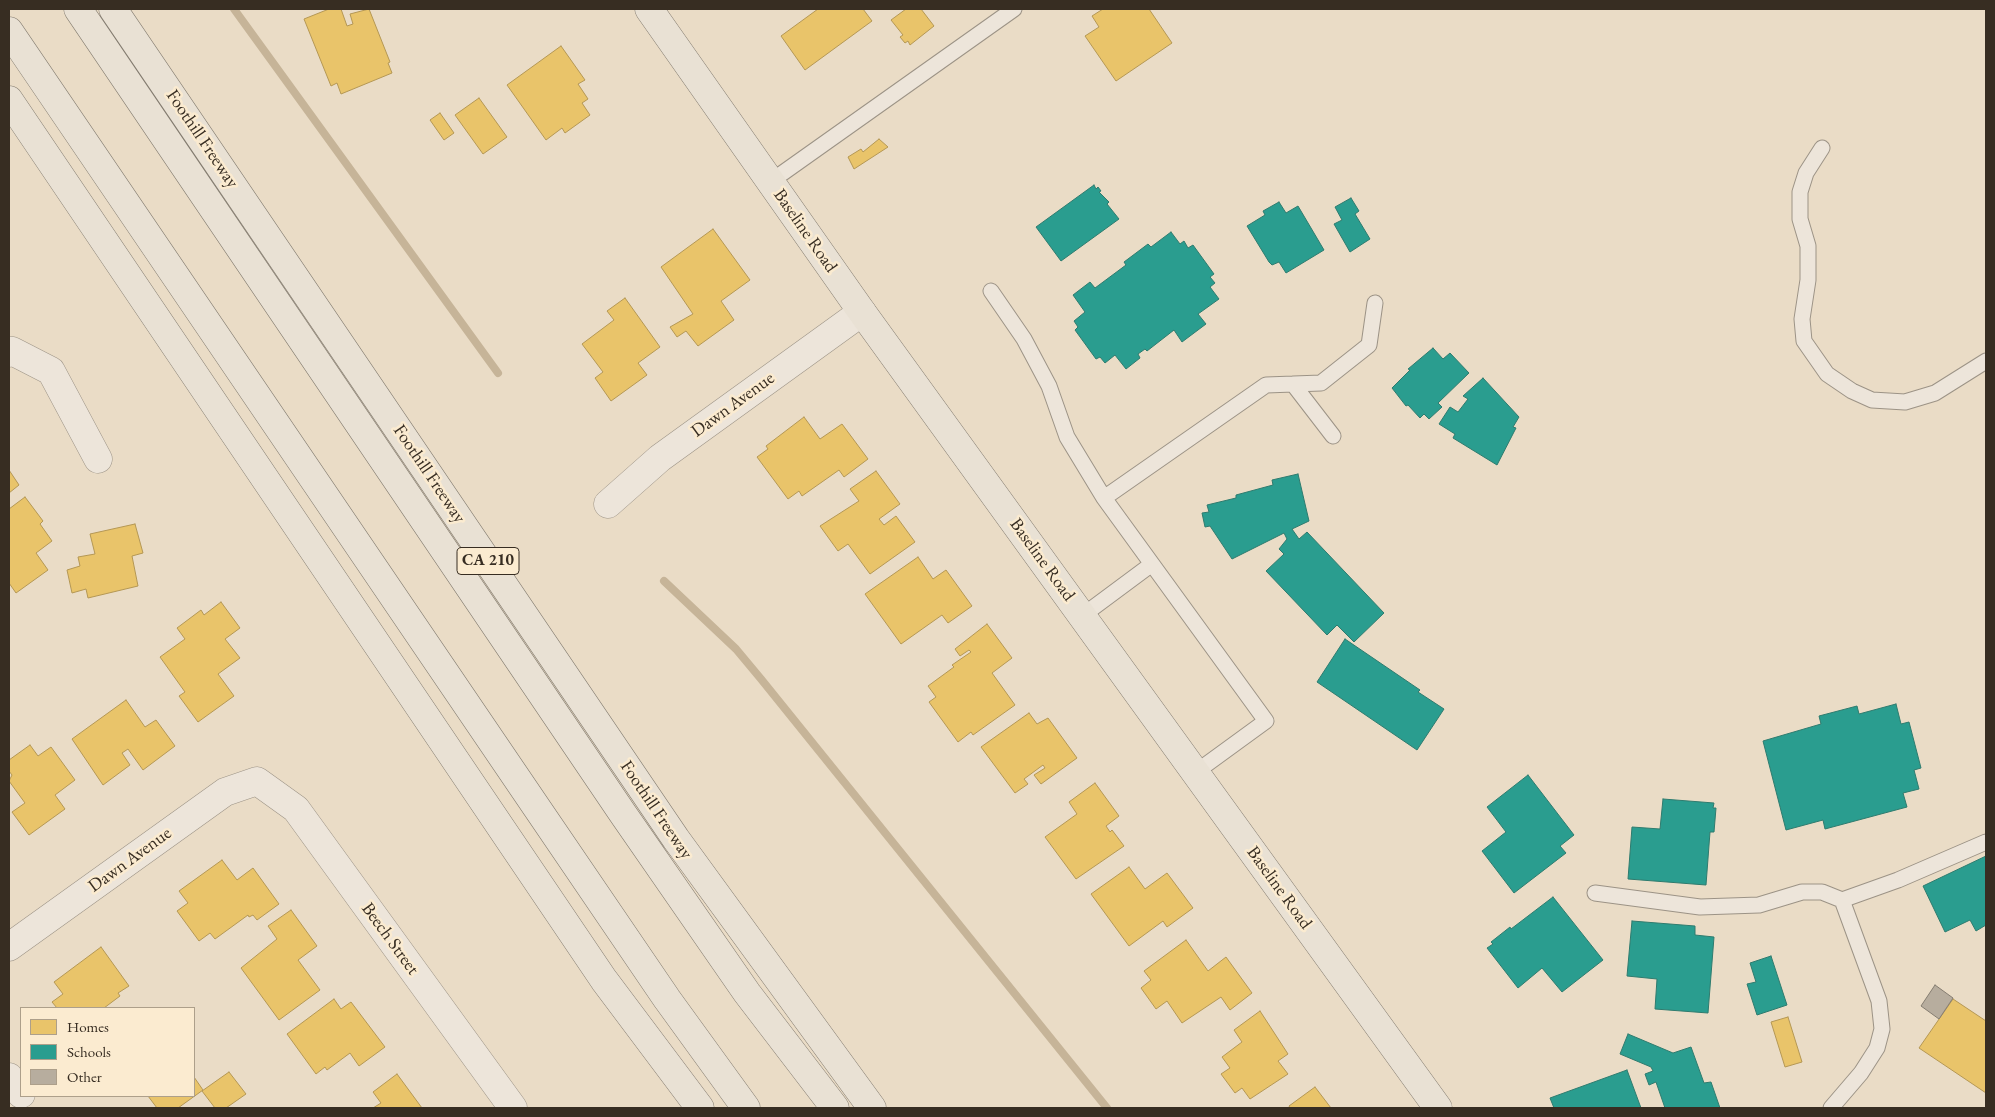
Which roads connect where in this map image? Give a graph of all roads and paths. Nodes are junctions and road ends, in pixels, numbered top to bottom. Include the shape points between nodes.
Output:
1 (78, 9) edge
2 (113, 9) edge
3 (649, 9) edge
4 (1014, 9) edge
5 (9, 31) edge
6 (9, 100) edge
7 (1822, 148) dead end
8 (770, 182) junction
9 (991, 291) dead end
10 (1375, 303) dead end
11 (862, 312) junction
12 (9, 353) edge
13 (1986, 361) edge
14 (1293, 384) junction
15 (1333, 436) dead end
16 (98, 459) dead end
17 (1104, 498) junction
18 (608, 504) dead end
19 (1152, 564) junction
20 (1082, 616) junction
21 (1196, 772) junction
22 (257, 781) joint
23 (1986, 842) edge
24 (1595, 893) dead end
25 (1842, 900) junction
26 (9, 947) edge
27 (9, 1077) edge
28 (20, 1092) edge
29 (24, 1097) edge
30 (32, 1108) edge
31 (513, 1108) edge
32 (700, 1108) edge
33 (746, 1108) edge
34 (835, 1108) edge
35 (872, 1108) edge
36 (1438, 1108) edge
37 (1831, 1108) edge

1 - 34 main road via 746,993
2 - 35 main road, Foothill Freeway / CA 210 via 676,839
3 - 8 main road, Baseline Road
4 - 8 lane
5 - 33 main road via 553,832
6 - 32 main road via 604,980
7 - 13 lane via 1806,173 1800,192 1800,219 1808,246 1808,280 1802,319 1804,341 1827,374 1872,400 1906,402 1935,393
8 - 11 main road, Baseline Road
9 - 17 lane via 1024,339 1049,386 1067,437
10 - 14 lane via 1369,345 1321,383
11 - 18 street, Dawn Avenue via 660,458
11 - 20 main road, Baseline Road
12 - 16 street via 12,350 51,371
14 - 15 lane
14 - 17 lane via 1266,385
17 - 19 lane
19 - 20 lane
19 - 21 lane via 1266,721
20 - 21 main road, Baseline Road
21 - 36 main road, Baseline Road
22 - 26 street, Dawn Avenue via 225,792
22 - 31 street, Beech Street via 296,809
23 - 25 lane
24 - 25 lane via 1700,907 1759,905 1802,892 1822,892
25 - 37 lane via 1879,1000 1882,1029 1877,1048 1861,1073
27 - 28 street
29 - 30 street

